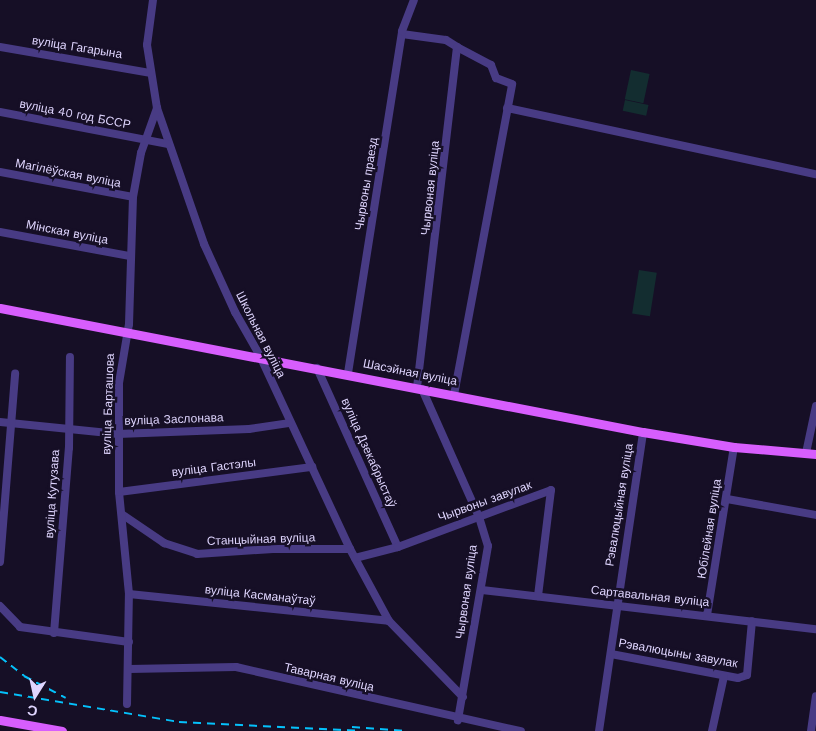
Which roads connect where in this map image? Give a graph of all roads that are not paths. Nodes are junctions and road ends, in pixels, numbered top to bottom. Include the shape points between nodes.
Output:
1 (153, 0) edge
2 (414, 0) edge
3 (402, 34) junction
4 (0, 47) edge
5 (457, 47) junction
6 (150, 73) junction
7 (157, 108) junction
8 (507, 108) junction
9 (0, 112) edge
10 (146, 140) junction
11 (167, 144) junction
12 (0, 172) edge
13 (816, 174) edge
14 (132, 198) junction
15 (0, 232) edge
16 (129, 256) junction
17 (0, 308) edge
18 (126, 332) junction
19 (260, 356) junction
20 (70, 357) dead end
21 (317, 368) junction
22 (348, 373) junction
23 (14, 374) dead end
24 (420, 388) junction
25 (454, 394) junction
26 (816, 406) edge
27 (0, 422) edge
28 (11, 423) junction
29 (289, 423) junction
30 (66, 430) junction
31 (643, 432) junction
32 (118, 434) junction
33 (734, 447) junction
34 (811, 454) edge
35 (312, 467) junction
36 (119, 492) junction
37 (727, 499) junction
38 (816, 515) edge
39 (123, 516) junction
40 (479, 517) junction
41 (398, 547) junction
42 (350, 549) junction
43 (355, 558) junction
44 (0, 562) edge
45 (482, 590) junction
46 (129, 594) junction
47 (538, 596) junction
48 (616, 605) junction
49 (0, 606) edge
50 (707, 615) junction
51 (752, 620) junction
52 (389, 621) junction
53 (816, 629) edge
54 (54, 633) junction
55 (129, 642) junction
56 (611, 654) junction
57 (129, 669) junction
58 (724, 676) junction
59 (816, 696) edge
60 (462, 697) junction
61 (127, 704) dead end
62 (0, 720) edge
63 (458, 720) junction
64 (62, 731) edge
65 (521, 731) edge
66 (599, 731) edge
67 (712, 731) edge
68 (811, 731) edge

1 - 6 street, Школьная вуліца via 147,28
2 - 3 street, Чырвоны праезд
3 - 5 street via 446,40
3 - 22 street, Чырвоны праезд
4 - 6 street, вуліца Гагарына
5 - 8 street via 491,65 496,78 512,84
5 - 24 street, Чырвоная вуліца
6 - 7 street, Школьная вуліца
7 - 10 street, вуліца Барташова
7 - 11 street, Школьная вуліца
8 - 13 street
8 - 25 street
9 - 10 street, вуліца 40 год БССР
10 - 11 street, вуліца 40 год БССР
10 - 14 street, вуліца Барташова
11 - 19 street, Школьная вуліца via 204,244 235,312
12 - 14 street, Магілёўская вуліца
14 - 16 street, вуліца Барташова
15 - 16 street, Мінская вуліца
16 - 18 street, вуліца Барташова via 130,314
17 - 18 main road, Шасэйная вуліца
18 - 19 main road, Шасэйная вуліца
18 - 32 street, вуліца Барташова via 121,356
19 - 21 main road, Шасэйная вуліца
19 - 29 street, Школьная вуліца
20 - 30 street, вуліца Кутузава
21 - 22 main road, Шасэйная вуліца
21 - 41 street, вуліца Дзекабрыстаў
22 - 24 main road, Шасэйная вуліца
23 - 28 street
24 - 25 main road, Шасэйная вуліца
24 - 40 street, Чырвоная вуліца
25 - 31 main road, Шасэйная вуліца
26 - 34 street
27 - 28 street, вуліца Заслонава
28 - 30 street, вуліца Заслонава
28 - 44 street
29 - 32 street, вуліца Заслонава via 250,429
29 - 35 street, Школьная вуліца
30 - 32 street, вуліца Заслонава
30 - 54 street, вуліца Кутузава via 68,448
31 - 33 main road, Шасэйная вуліца
31 - 48 street, Рэвалюцыйная вуліца
32 - 36 street, вуліца Барташова
33 - 34 main road, Шасэйная вуліца
33 - 37 street, Юбілейная вуліца
35 - 36 street, вуліца Гастэлы
35 - 42 street, Школьная вуліца
36 - 39 street, вуліца Барташова
37 - 38 street
37 - 50 street, Юбілейная вуліца
39 - 42 street, Станцыйная вуліца via 148,535 196,554
39 - 46 street, вуліца Барташова
40 - 41 street, Чырвоны завулак
40 - 45 street, Чырвоная вуліца via 488,546
40 - 47 street, Чырвоны завулак via 551,490
41 - 43 street, Чырвоны завулак
42 - 43 street, Школьная вуліца
43 - 52 street, Школьная вуліца
45 - 47 street, Сартавальная вуліца
45 - 60 street, Чырвоная вуліца
46 - 52 street, вуліца Касманаўтаў
46 - 55 street, вуліца Барташова
47 - 48 street, Сартавальная вуліца
48 - 50 street, Сартавальная вуліца
48 - 56 street, Рэвалюцыйная вуліца
49 - 54 street via 20,627
50 - 51 street, Сартавальная вуліца
51 - 53 street, Сартавальная вуліца
51 - 58 street, Рэвалюцыны завулак via 747,675 738,678
52 - 60 street, Школьная вуліца
54 - 55 street
55 - 57 street, вуліца Барташова
56 - 58 street, Рэвалюцыны завулак
56 - 66 street, Рэвалюцыйная вуліца
57 - 61 street, вуліца Барташова
57 - 63 street, Таварная вуліца via 236,667
58 - 67 street
59 - 68 street
60 - 63 street, Чырвоная вуліца
62 - 64 main road
63 - 65 street, Таварная вуліца

